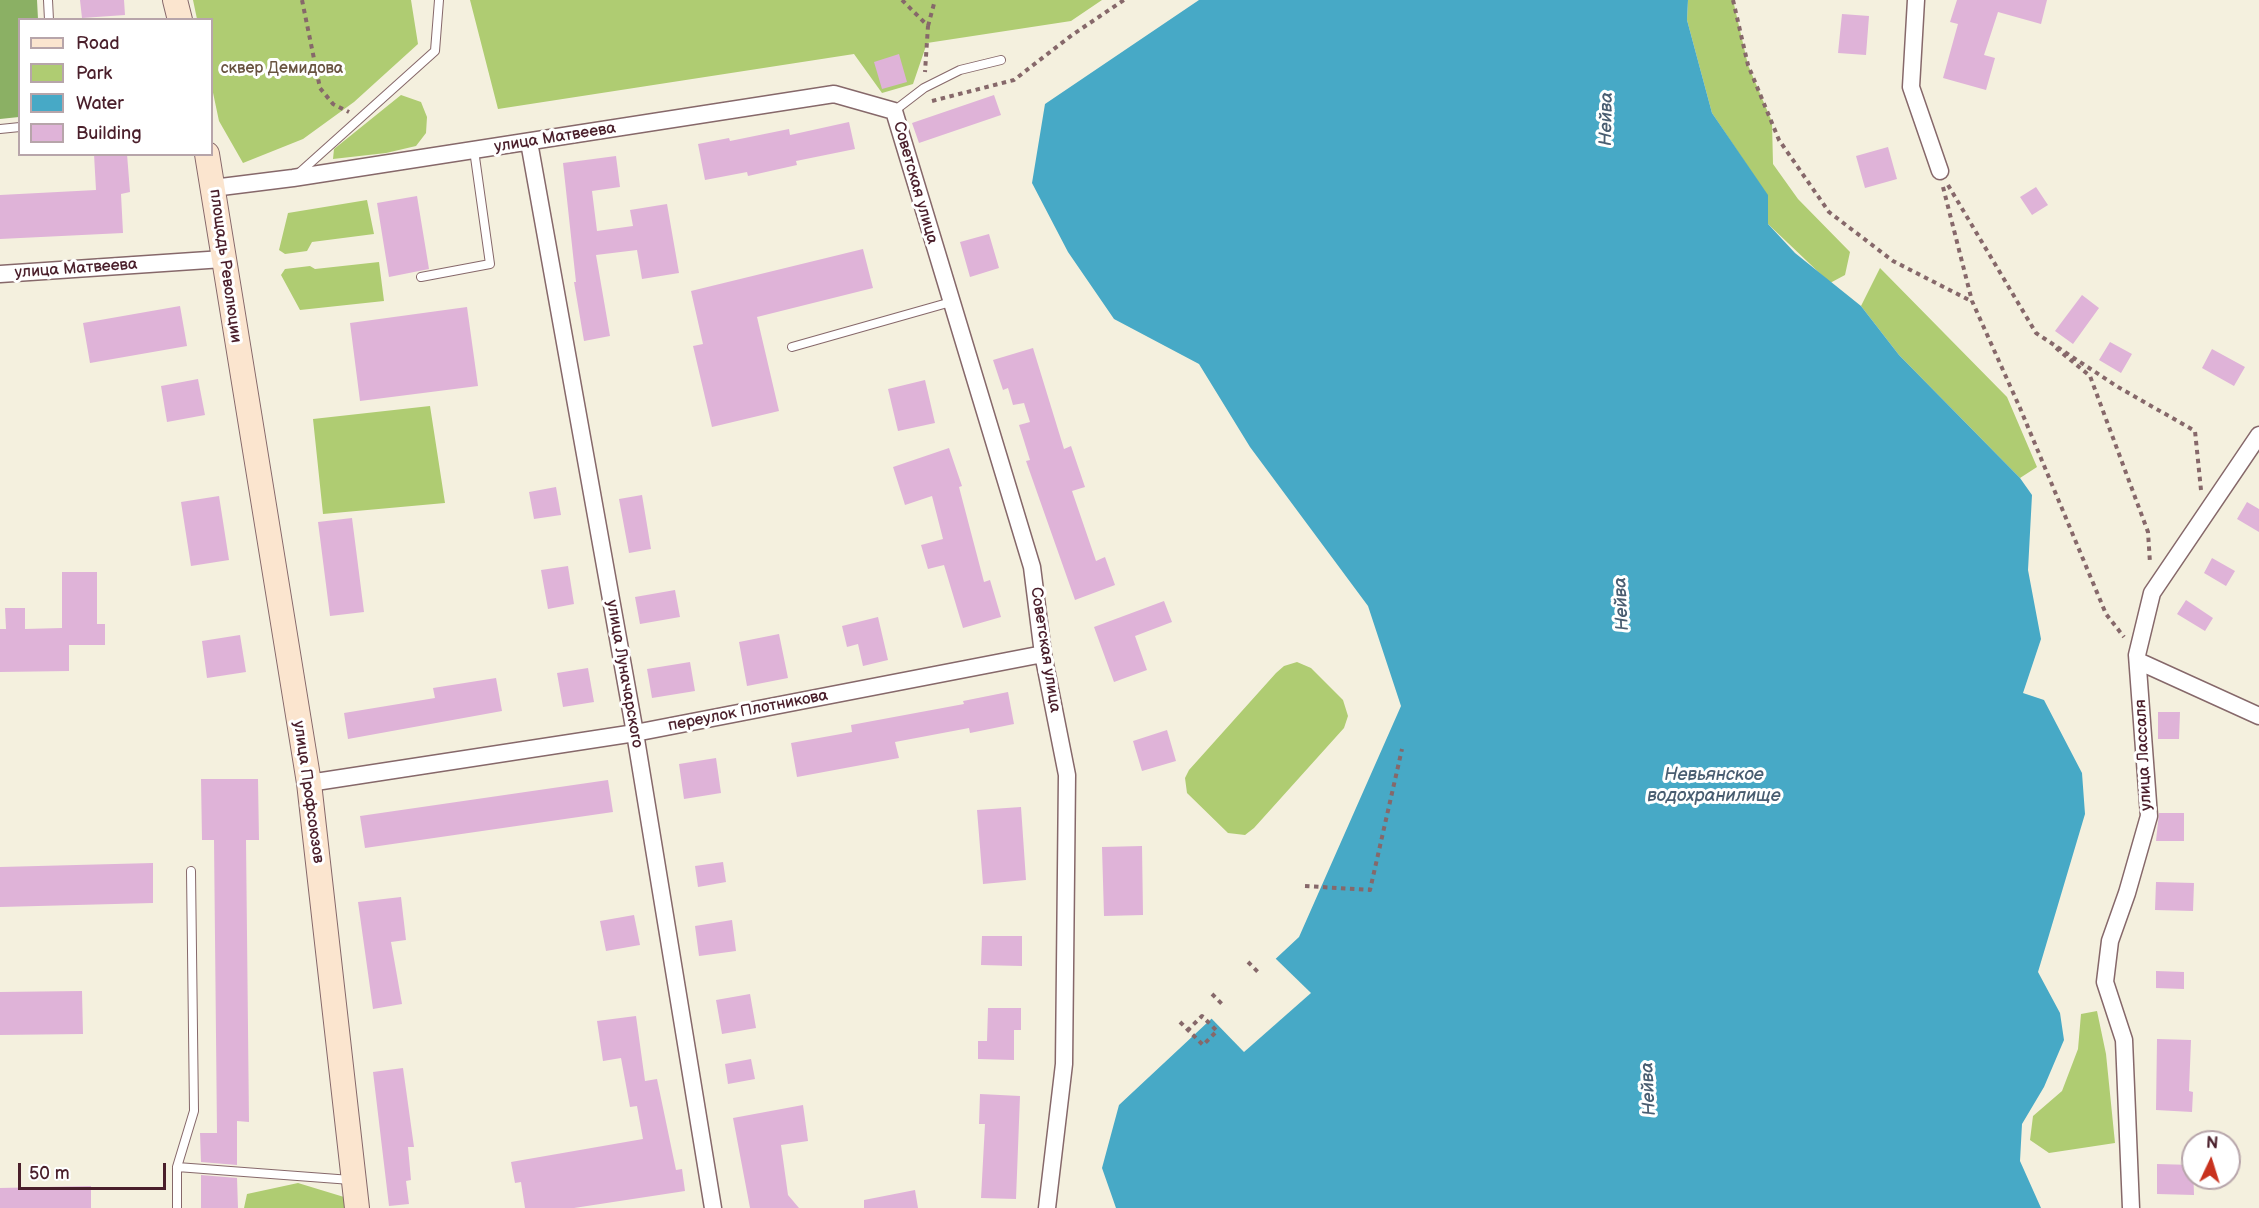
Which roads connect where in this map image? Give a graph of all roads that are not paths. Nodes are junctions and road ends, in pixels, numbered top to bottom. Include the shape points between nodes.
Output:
1 (48, 0) edge
2 (175, 0) edge
3 (439, 0) edge
4 (1916, 0) edge
5 (49, 18) edge
6 (180, 18) edge
7 (1001, 60) dead end
8 (894, 111) junction
9 (18, 128) edge
10 (0, 129) edge
11 (529, 142) junction
12 (474, 150) junction
13 (207, 156) edge
14 (1940, 171) road end
15 (293, 178) junction
16 (213, 188) junction
17 (223, 260) junction
18 (0, 274) edge
19 (421, 277) dead end
20 (951, 302) junction
21 (792, 347) dead end
22 (242, 378) joint
23 (2259, 435) edge
24 (1043, 654) junction
25 (2138, 658) junction
26 (2259, 716) edge
27 (635, 733) junction
28 (309, 783) junction
29 (190, 871) dead end
30 (177, 1167) junction
31 (354, 1181) junction
32 (177, 1208) edge
33 (357, 1208) edge
34 (713, 1208) edge
35 (1047, 1208) edge
36 (2131, 1208) edge

1 - 5 lane
2 - 6 street
3 - 15 lane via 435,51
4 - 14 street via 1911,87
7 - 8 lane via 960,70 924,88
8 - 11 street, улица Матвеева via 834,94
8 - 20 street, Советская улица
9 - 10 lane
11 - 12 street, улица Матвеева
11 - 27 street, улица Луначарского
12 - 15 street, улица Матвеева
12 - 19 lane via 490,264
13 - 16 street, площадь Революции
15 - 16 street, улица Матвеева
16 - 17 street, площадь Революции
17 - 18 street, улица Матвеева
17 - 22 street, площадь Революции
20 - 21 lane
20 - 24 street, Советская улица via 1032,567
22 - 28 street, улица Профсоюзов
23 - 25 street, улица Лассаля via 2152,592
24 - 27 street, переулок Плотникова
24 - 35 street, Советская улица via 1067,775 1064,1064
25 - 26 street
25 - 36 street, улица Лассаля via 2148,816 2110,940 2105,982 2124,1040
27 - 28 street, переулок Плотникова
27 - 34 street, улица Луначарского
28 - 31 street, улица Профсоюзов
29 - 30 lane via 194,1111
30 - 31 lane
30 - 32 lane
31 - 33 street, улица Профсоюзов

